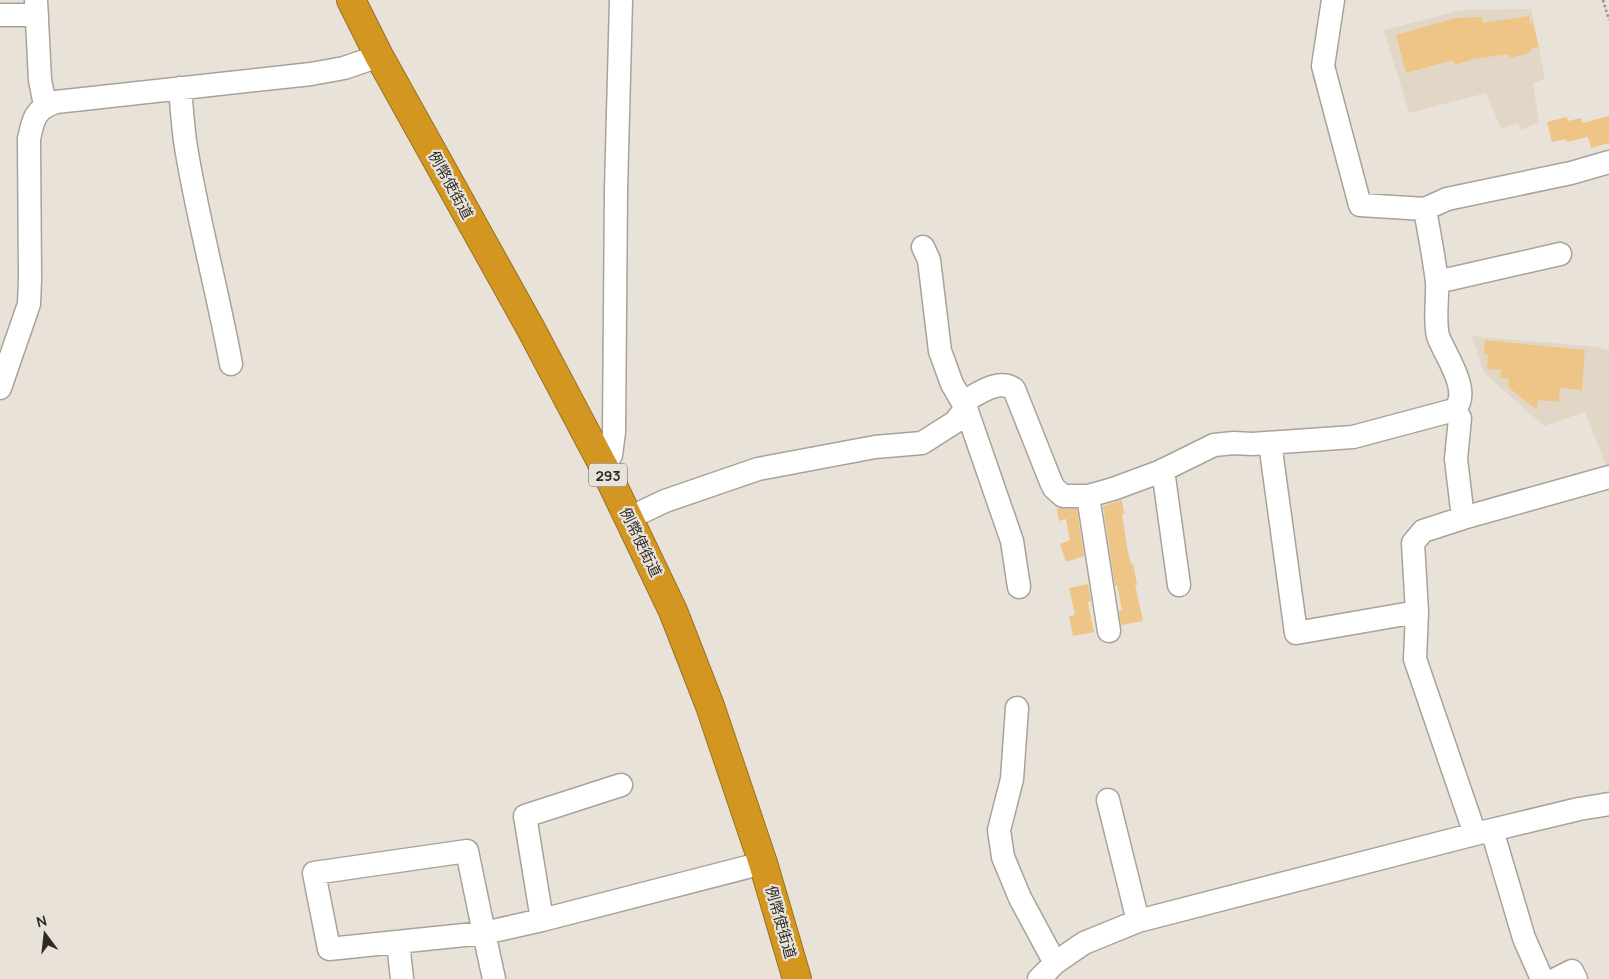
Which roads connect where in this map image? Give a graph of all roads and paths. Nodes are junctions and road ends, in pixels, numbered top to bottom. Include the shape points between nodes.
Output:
1 (351, 0) edge
2 (620, 0) edge
3 (1333, 0) edge
4 (1603, 0) edge
5 (37, 7) edge
6 (0, 15) edge
7 (1609, 20) edge
8 (379, 56) junction
9 (180, 88) junction
10 (45, 105) junction
11 (1609, 162) edge
12 (1425, 209) junction
13 (923, 248) dead end
14 (1560, 254) dead end
15 (1437, 282) junction
16 (232, 364) dead end
17 (2, 378) edge
18 (965, 405) junction
19 (1454, 410) junction
20 (1270, 443) junction
21 (604, 467) junction
22 (1163, 470) junction
23 (1609, 477) edge
24 (1088, 496) junction
25 (629, 518) junction
26 (1463, 518) junction
27 (1179, 585) dead end
28 (1019, 587) dead end
29 (1417, 612) junction
30 (1109, 631) dead end
31 (1018, 708) dead end
32 (621, 785) dead end
33 (1108, 800) dead end
34 (1609, 804) edge
35 (1484, 832) junction
36 (763, 863) junction
37 (542, 920) junction
38 (1138, 921) junction
39 (484, 933) junction
40 (398, 942) junction
41 (1055, 963) junction
42 (402, 979) edge
43 (494, 979) edge
44 (797, 979) edge
45 (1038, 979) edge
46 (1542, 979) edge
47 (1556, 979) edge
48 (1576, 979) edge

1 - 8 highway, 例幣使街道 / 293
2 - 21 street via 614,432 611,455
3 - 12 street via 1323,66 1360,205
4 - 7 path
5 - 6 street
5 - 10 street via 40,80
8 - 9 street via 344,68 311,74
8 - 21 highway, 例幣使街道 / 293 via 531,328
9 - 10 street
9 - 16 street via 198,209
10 - 17 street via 36,113 29,139 29,304
11 - 12 street via 1446,199
12 - 15 street
13 - 18 street via 929,260 940,352 952,384
14 - 15 street
15 - 19 street via 1438,334 1456,374 1460,392 1460,402
18 - 24 street via 997,386 1014,389 1054,488 1063,496
18 - 25 street via 955,422 922,443 758,469 665,501
18 - 28 street via 1012,541
19 - 20 street via 1353,436
19 - 26 street via 1460,418 1456,459
20 - 22 street via 1214,445
20 - 29 street via 1296,633
21 - 25 highway, 例幣使街道 / 293
22 - 24 street
22 - 27 street
23 - 26 street
24 - 30 street
25 - 36 highway, 例幣使街道 / 293 via 694,660
26 - 29 street via 1423,531 1413,543
29 - 35 street via 1415,659
31 - 41 street via 1012,779 999,830 1003,857 1020,898
32 - 37 street via 525,816
33 - 38 street
34 - 35 street
35 - 38 street
35 - 46 street
36 - 37 street
36 - 44 highway, 例幣使街道 / 293
37 - 39 street
38 - 41 street via 1084,943
39 - 40 street
39 - 40 street via 467,851 314,873 329,949
39 - 43 street
40 - 42 street
41 - 45 street
47 - 48 street via 1572,971

